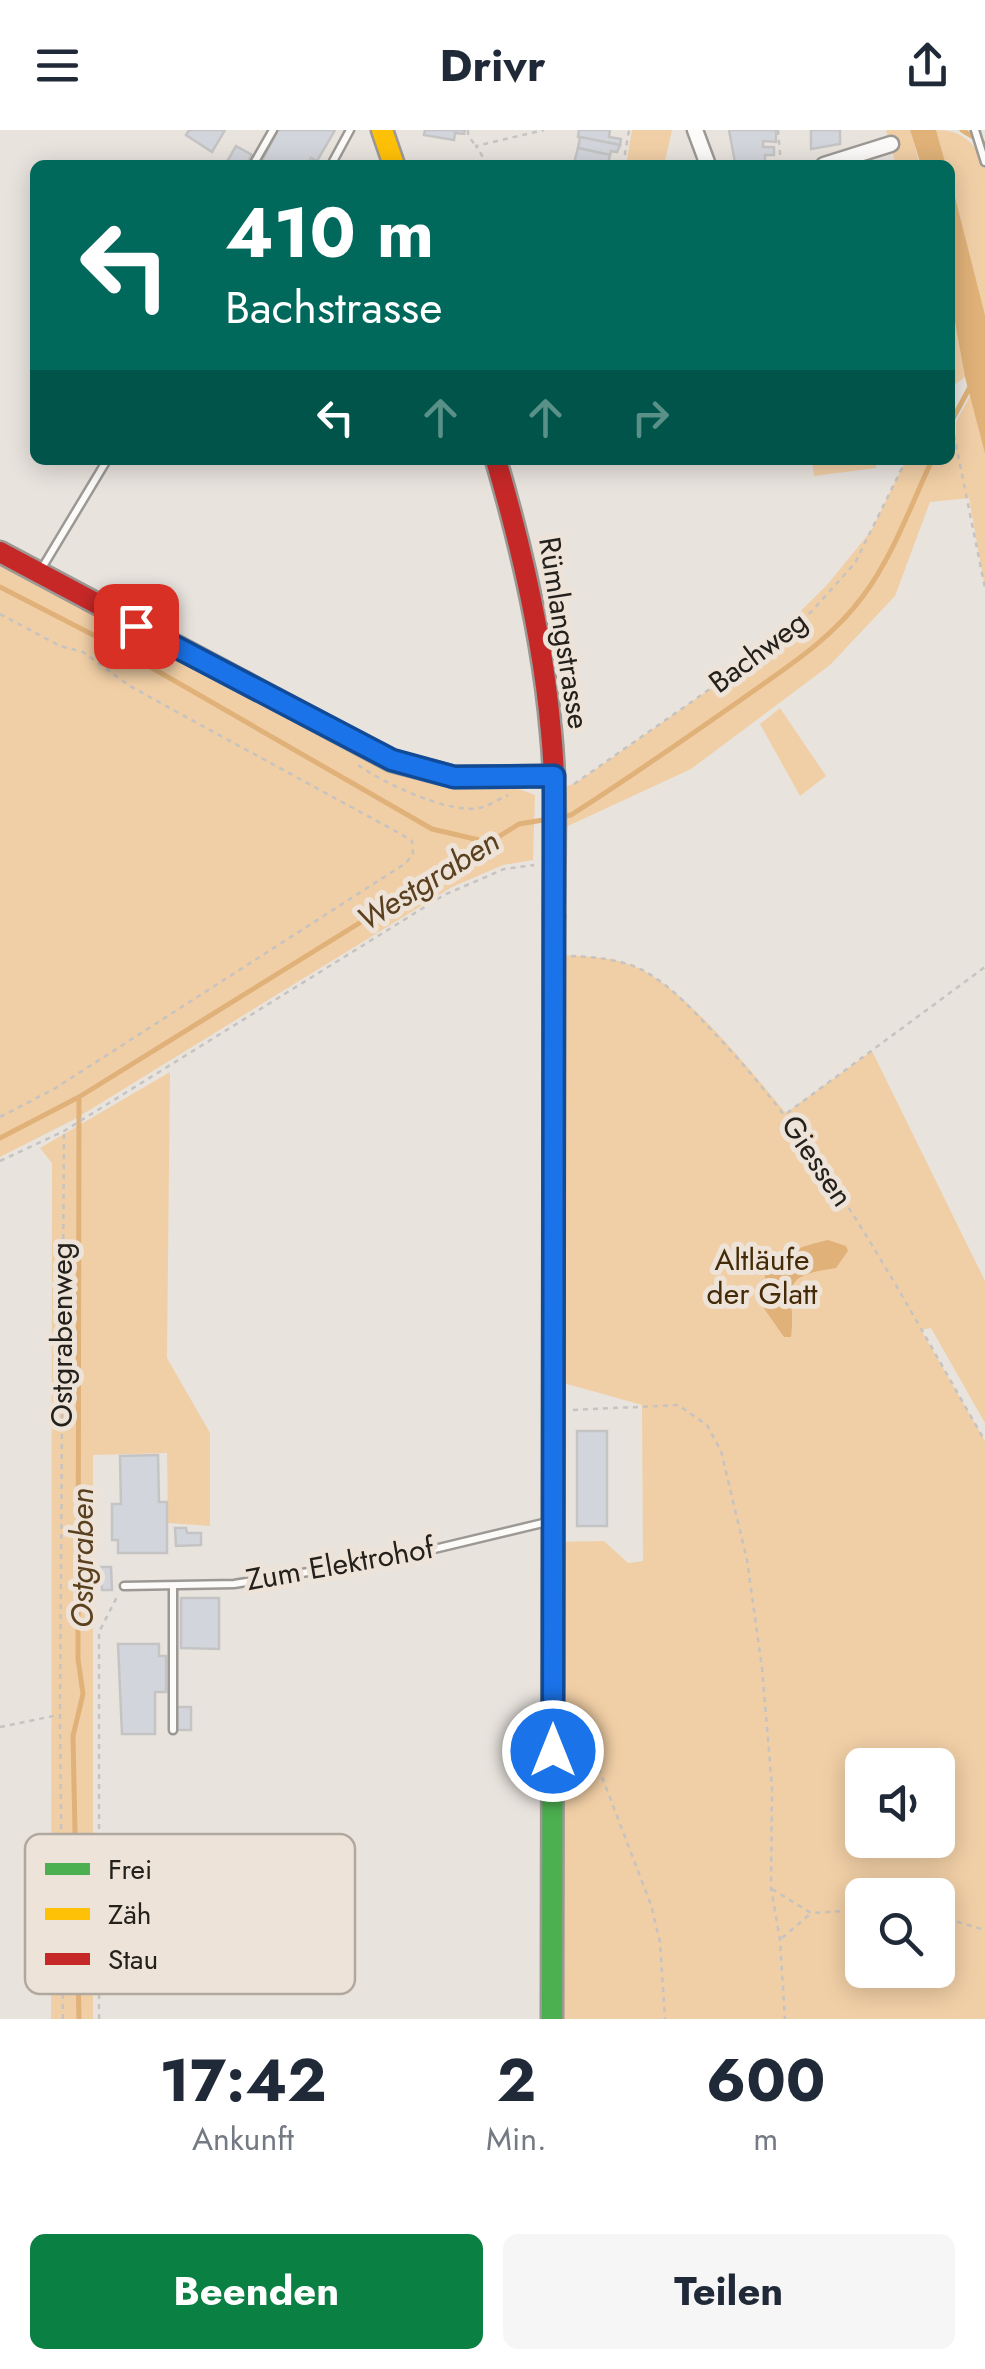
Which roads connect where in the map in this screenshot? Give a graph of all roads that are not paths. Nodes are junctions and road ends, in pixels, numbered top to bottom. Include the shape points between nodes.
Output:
1 (273, 130) edge
2 (350, 130) edge
3 (382, 130) edge
4 (695, 130) edge
5 (974, 130) edge
6 (891, 144) dead end
7 (256, 160) edge
8 (333, 160) edge
9 (392, 160) edge
10 (706, 160) edge
11 (840, 160) edge
12 (985, 162) edge
13 (105, 465) edge
14 (497, 465) edge
15 (0, 552) edge
16 (39, 574) junction
17 (555, 789) junction
18 (553, 1522) junction
19 (124, 1586) road end
20 (173, 1586) junction
21 (173, 1730) dead end
22 (552, 2019) edge

1 - 7 lane
2 - 8 lane
3 - 9 street
4 - 10 street
5 - 12 lane
6 - 11 street
13 - 16 lane
14 - 17 street, Rümlangstrasse via 534,595
15 - 16 street
16 - 17 street via 392,760 454,777
17 - 18 street, Rümlangstrasse
18 - 20 lane, Zum Elektrohof via 401,1557 234,1584
18 - 22 street, Rümlangstrasse
19 - 20 lane, Zum Elektrohof
20 - 21 lane

